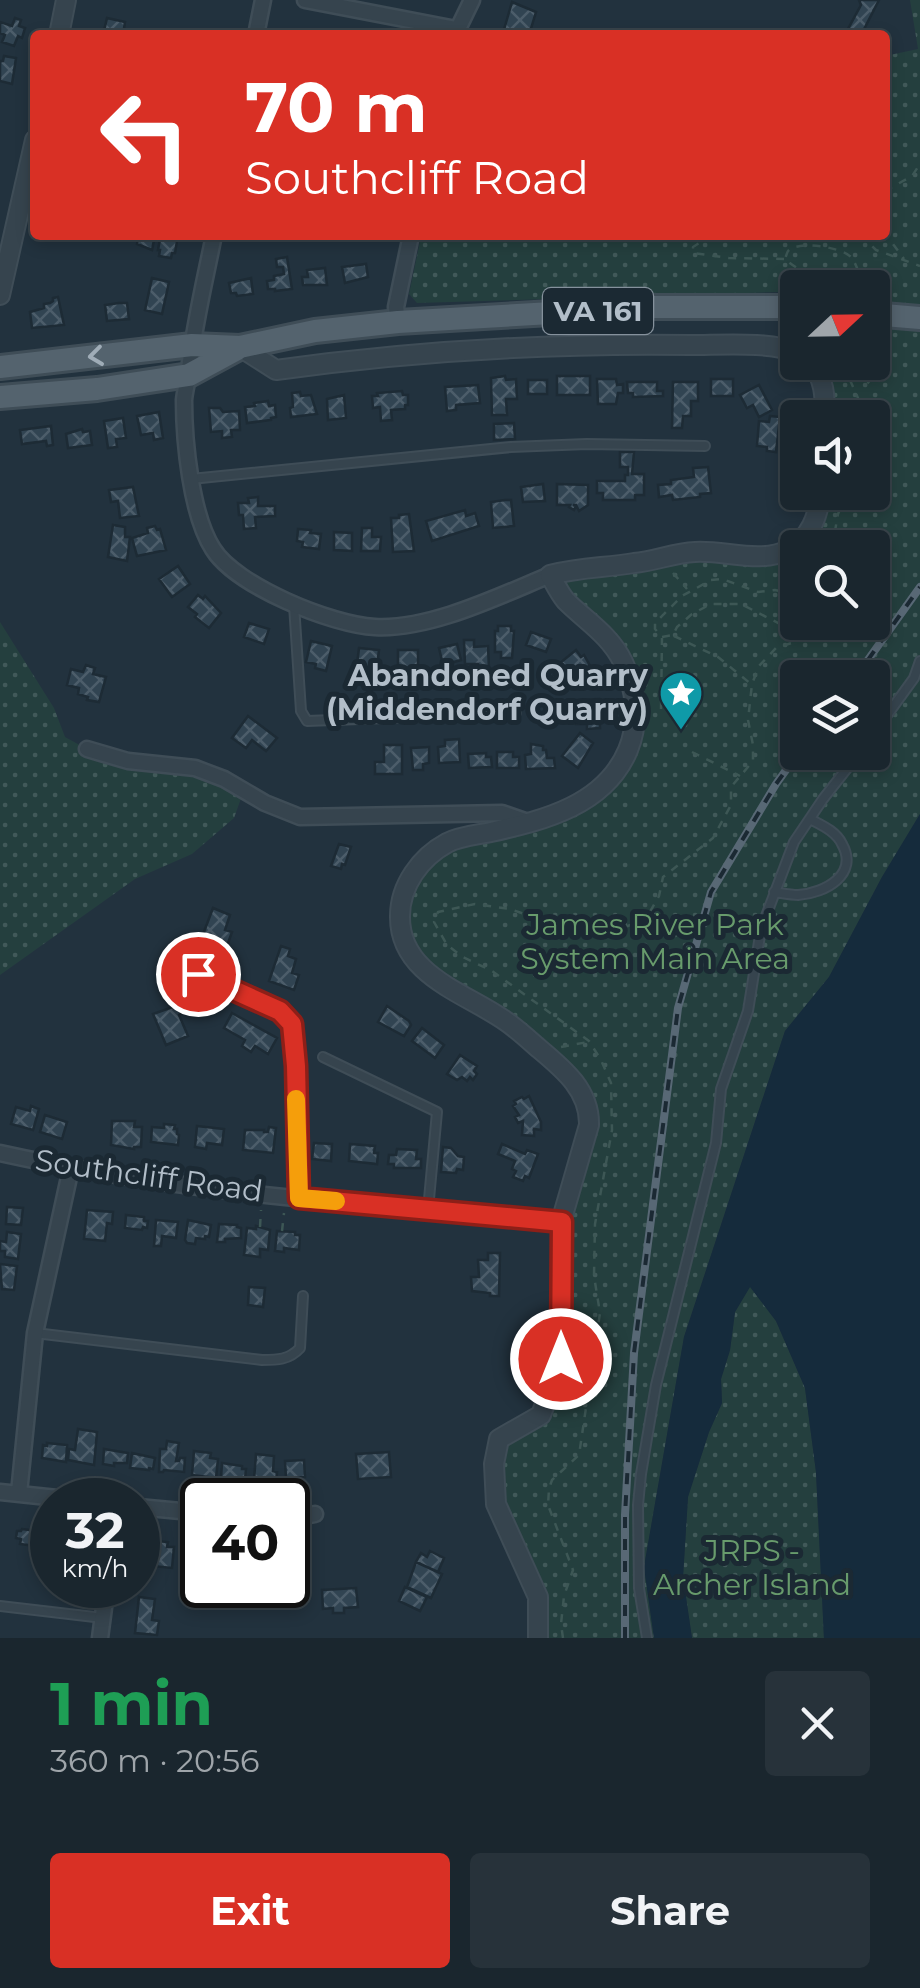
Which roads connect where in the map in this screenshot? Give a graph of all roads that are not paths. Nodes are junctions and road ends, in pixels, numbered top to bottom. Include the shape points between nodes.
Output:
1 (66, 0) edge
2 (263, 0) edge
3 (305, 0) edge
4 (472, 0) edge
5 (59, 30) edge
6 (257, 30) edge
7 (447, 30) edge
8 (457, 30) edge
9 (30, 162) edge
10 (213, 240) edge
11 (410, 240) edge
12 (0, 292) edge
13 (780, 307) edge
14 (890, 316) edge
15 (920, 318) edge
16 (398, 322) junction
17 (192, 345) junction
18 (240, 347) junction
19 (780, 348) edge
20 (0, 367) edge
21 (189, 376) junction
22 (0, 397) edge
23 (705, 446) dead end
24 (192, 478) junction
25 (817, 510) edge
26 (550, 576) junction
27 (294, 605) junction
28 (920, 661) edge
29 (890, 711) edge
30 (516, 713) dead end
31 (86, 749) dead end
32 (847, 770) edge
33 (810, 819) junction
34 (529, 822) junction
35 (774, 892) junction
36 (198, 974) dead end
37 (323, 1057) dead end
38 (0, 1153) edge
39 (71, 1168) junction
40 (299, 1198) junction
41 (428, 1210) junction
42 (562, 1222) junction
43 (303, 1296) dead end
44 (35, 1333) junction
45 (0, 1492) edge
46 (19, 1493) junction
47 (30, 1494) edge
48 (315, 1514) dead end
49 (310, 1515) edge
50 (0, 1606) edge
51 (104, 1608) edge
52 (103, 1618) junction
53 (100, 1638) edge
54 (538, 1638) edge
55 (647, 1638) edge

1 - 5 street
2 - 6 street
3 - 7 street
4 - 8 street
9 - 12 street
10 - 17 street
11 - 16 street
13 - 16 main road, VA 161
14 - 15 main road
16 - 18 main road, VA 161
17 - 18 main road, VA 161
17 -> 20 main road, VA 161
17 - 21 street
18 - 19 street via 276,370 499,349
18 - 21 main road, VA 161
21 - 22 main road, VA 161
21 - 24 street via 185,437
23 - 24 lane via 510,447
24 - 27 street via 213,550 234,572
25 - 26 street via 804,537 769,555 700,552
26 - 27 street via 451,614 401,625 374,628
26 - 34 street via 616,650 630,679 636,719 612,779 585,801
27 - 30 lane via 307,721
28 - 29 lane
31 - 34 street via 128,762 195,768 300,818 502,813
32 - 33 lane
33 - 35 lane
33 - 35 lane via 842,844 846,873 816,891
34 - 42 street via 450,841 425,858 406,886 400,916 406,949 430,976 507,1021 582,1093 588,1125
35 - 55 lane via 748,1011 722,1089 716,1143 649,1421 638,1505 638,1588
36 - 40 street, Southcliff Road via 280,1011 292,1024
37 - 41 lane via 437,1112
38 - 39 street, Southcliff Road
39 - 40 street, Southcliff Road
39 - 44 street
40 - 41 street, Southcliff Road
41 - 42 street, Southcliff Road
42 - 54 street via 561,1359 541,1415 499,1440 494,1464 496,1504 538,1596
43 - 44 lane via 300,1348 280,1360
44 - 46 street
45 - 46 street
46 - 47 street
48 - 49 street
50 - 52 lane
51 - 52 street
52 - 53 street

